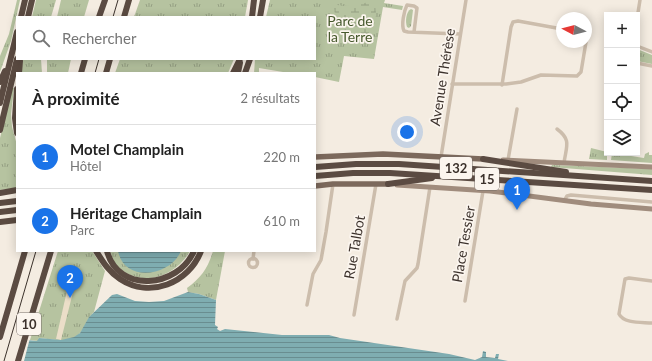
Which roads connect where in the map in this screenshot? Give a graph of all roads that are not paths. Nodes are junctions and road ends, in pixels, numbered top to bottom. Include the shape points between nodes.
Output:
1 (25, 0) edge
2 (32, 0) edge
3 (105, 0) edge
4 (130, 0) edge
5 (254, 0) edge
6 (263, 0) edge
7 (466, 0) edge
8 (640, 0) edge
9 (638, 12) edge
10 (21, 16) edge
11 (28, 16) edge
12 (99, 16) edge
13 (124, 16) edge
14 (252, 16) edge
15 (260, 16) edge
16 (556, 28) edge
17 (414, 32) junction
18 (460, 34) junction
19 (16, 36) edge
20 (640, 47) edge
21 (585, 48) edge
22 (652, 52) edge
23 (11, 57) junction
24 (17, 60) edge
25 (21, 60) edge
26 (85, 60) edge
27 (110, 60) edge
28 (240, 60) edge
29 (240, 60) edge
30 (250, 60) edge
31 (250, 60) edge
32 (640, 64) edge
33 (652, 66) edge
34 (19, 72) edge
35 (81, 72) edge
36 (106, 72) edge
37 (234, 72) edge
38 (238, 72) edge
39 (245, 72) edge
40 (249, 72) edge
41 (0, 82) edge
42 (452, 84) junction
43 (502, 85) junction
44 (0, 103) edge
45 (16, 104) edge
46 (517, 109) dead end
47 (16, 126) edge
48 (557, 129) dead end
49 (0, 130) edge
50 (316, 157) edge
51 (441, 157) junction
52 (483, 159) junction
53 (508, 160) junction
54 (564, 163) junction
55 (316, 167) edge
56 (652, 167) edge
57 (316, 176) edge
58 (446, 177) junction
59 (597, 178) junction
60 (652, 182) edge
61 (333, 184) junction
62 (376, 184) junction
63 (388, 184) junction
64 (316, 186) edge
65 (430, 187) junction
66 (16, 190) edge
67 (652, 190) edge
68 (483, 191) junction
69 (0, 193) edge
70 (16, 201) edge
71 (564, 201) junction
72 (652, 202) edge
73 (0, 203) edge
74 (652, 209) edge
75 (16, 210) edge
76 (0, 212) edge
77 (16, 220) edge
78 (0, 222) edge
79 (26, 252) edge
80 (51, 252) edge
81 (97, 252) edge
82 (107, 252) edge
83 (193, 252) edge
84 (201, 252) edge
85 (254, 252) edge
86 (253, 259) dead end
87 (652, 281) edge
88 (465, 301) dead end
89 (307, 305) dead end
90 (354, 315) dead end
91 (397, 319) dead end
92 (652, 323) edge
93 (0, 337) edge
94 (18, 361) edge

1 - 10 highway
2 - 11 highway
3 - 12 highway
4 - 13 highway
5 - 14 highway
6 - 15 highway
7 - 18 street, Avenue Thérèse
8 - 9 street
16 - 43 street via 513,22 510,27
17 - 17 street via 406,32 403,29 407,5 417,8
17 - 18 street
18 - 42 street, Avenue Thérèse
19 - 23 highway
20 - 22 street
21 - 43 street via 578,75 544,74
23 - 41 highway
23 - 44 highway
24 - 49 highway
25 - 34 highway
26 - 35 highway
27 - 36 highway
28 - 37 highway
29 - 38 highway
30 - 39 highway
31 - 40 highway
32 - 33 street
42 - 43 street
42 - 51 street, Avenue Thérèse
45 - 47 highway
46 - 53 street
48 - 54 street via 567,139
50 - 51 main road via 383,154
51 - 52 main road
52 - 53 main road
52 - 59 highway
53 - 54 main road
54 - 56 main road
55 - 59 highway, 132 via 399,164
57 - 58 highway, 132 via 375,173
58 - 63 highway
58 - 67 highway, 15
59 - 60 highway
61 - 62 main road
61 - 64 main road
61 - 89 street via 321,260 313,274
62 - 63 main road
62 - 90 street, Rue Talbot
63 - 65 main road
65 - 68 main road
65 - 91 street via 418,264 405,281
66 - 69 highway
68 - 71 main road
68 - 88 street, Place Tessier
70 - 73 highway
71 - 72 street via 567,196 573,195
71 - 74 main road
75 - 76 highway
77 - 78 highway
79 - 93 highway, 10
80 - 94 highway, 10
81 - 84 highway via 109,270 119,278 147,288 162,286 180,278 191,269
82 - 83 highway via 114,266 122,273 135,279 152,281 177,273 187,264
85 - 86 street
87 - 92 street via 629,278 624,280 620,312 622,318

